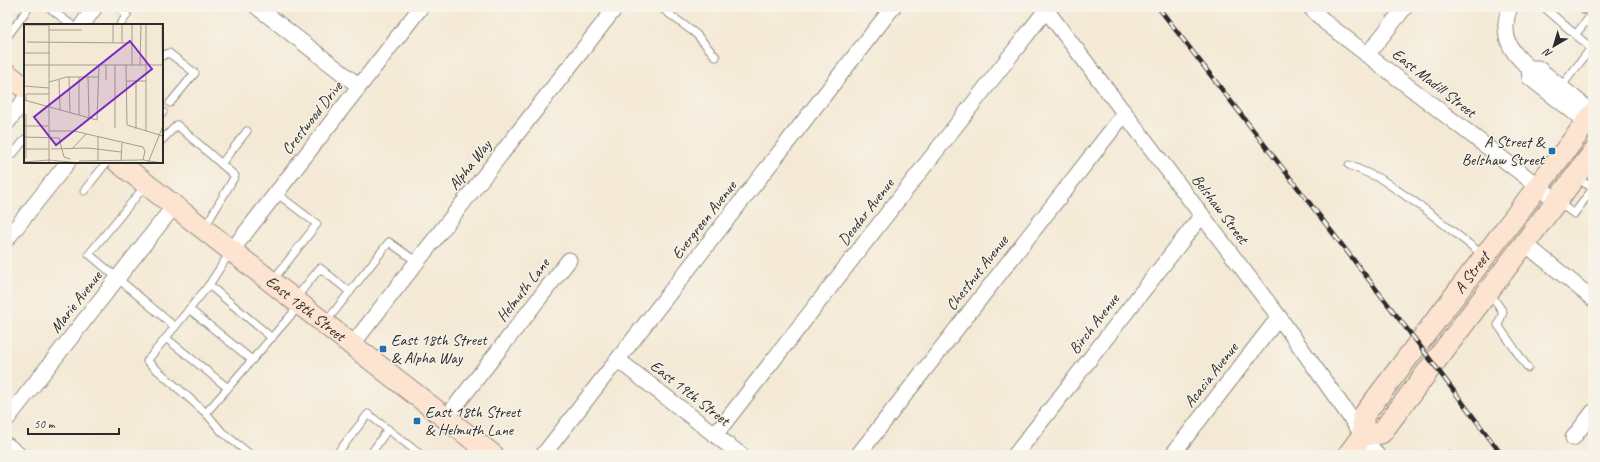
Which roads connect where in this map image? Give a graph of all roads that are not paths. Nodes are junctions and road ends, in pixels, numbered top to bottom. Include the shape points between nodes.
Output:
1 (29, 7) edge
2 (48, 7) edge
3 (95, 7) edge
4 (116, 7) edge
5 (257, 7) edge
6 (421, 7) edge
7 (616, 7) edge
8 (660, 7) edge
9 (893, 7) edge
10 (1310, 7) edge
11 (1404, 7) edge
12 (1510, 7) edge
13 (1546, 7) edge
14 (1045, 9) edge
15 (1593, 13) edge
16 (71, 24) edge
17 (83, 24) edge
18 (121, 24) edge
19 (1575, 35) junction
20 (7, 37) edge
21 (1592, 49) edge
22 (1367, 55) junction
23 (163, 56) edge
24 (716, 57) dead end
25 (1529, 68) junction
26 (7, 76) edge
27 (359, 86) junction
28 (24, 87) edge
29 (1561, 87) junction
30 (24, 100) edge
31 (170, 103) dead end
32 (1125, 113) junction
33 (1592, 119) edge
34 (7, 123) edge
35 (247, 130) dead end
36 (163, 139) edge
37 (24, 140) edge
38 (7, 150) edge
39 (1593, 153) edge
40 (67, 163) edge
41 (118, 163) edge
42 (222, 164) junction
43 (1349, 165) dead end
44 (1574, 176) junction
45 (147, 185) junction
46 (1537, 186) junction
47 (1593, 188) edge
48 (84, 190) dead end
49 (276, 193) junction
50 (1556, 200) junction
51 (174, 206) junction
52 (1202, 215) junction
53 (203, 229) junction
54 (7, 239) edge
55 (1524, 243) junction
56 (232, 250) junction
57 (1483, 256) junction
58 (569, 260) dead end
59 (417, 262) junction
60 (117, 279) junction
61 (272, 282) junction
62 (209, 285) junction
63 (1488, 290) junction
64 (350, 292) junction
65 (1593, 299) edge
66 (298, 302) junction
67 (189, 309) junction
68 (1279, 317) junction
69 (325, 324) junction
70 (175, 327) junction
71 (166, 338) junction
72 (272, 338) junction
73 (352, 345) junction
74 (252, 360) junction
75 (618, 360) junction
76 (1528, 368) dead end
77 (228, 388) junction
78 (1593, 412) edge
79 (206, 413) junction
80 (446, 418) junction
81 (7, 419) edge
82 (388, 429) junction
83 (715, 435) junction
84 (1363, 435) junction
85 (1573, 438) dead end
86 (7, 445) edge
87 (419, 454) edge
88 (19, 455) edge
89 (251, 455) edge
90 (336, 455) edge
91 (370, 455) edge
92 (493, 455) edge
93 (543, 455) edge
94 (741, 455) edge
95 (858, 455) edge
96 (1015, 455) edge
97 (1172, 455) edge
98 (1348, 455) edge
99 (1377, 455) edge

1 - 20 lane
2 - 16 lane
3 - 17 street
4 - 18 lane via 127,15
5 - 27 street
6 - 27 street, Crestwood Drive
7 - 59 street, Alpha Way
8 - 24 lane via 696,34
9 - 75 street, Evergreen Avenue
10 - 22 street, East Madill Street
11 - 22 street
12 - 25 street via 1506,18 1507,39 1514,52
13 - 19 lane
14 - 32 street, Belshaw Street
14 - 83 street, Deodar Avenue
15 - 19 lane
19 - 21 lane
21 - 29 lane
22 - 46 street, East Madill Street
23 - 31 lane via 170,53 194,72
25 - 29 street via 1538,68
25 - 33 street via 1530,78 1575,113
26 - 28 main road
27 - 49 street, Crestwood Drive
29 - 33 street via 1582,104
30 - 34 street
32 - 52 street, Belshaw Street
32 - 95 street, Chestnut Avenue
33 - 46 main road, A Street
35 - 42 lane
36 - 42 lane via 177,124
37 - 38 lane via 13,154
39 - 44 main road, A Street
40 - 54 street
41 - 45 main road, East 18th Street
41 - 48 lane
42 - 53 lane via 235,176
43 - 57 lane via 1387,183 1422,207
44 - 47 lane
44 - 50 main road, A Street
45 - 51 main road, East 18th Street
45 - 60 lane via 89,254
46 - 50 street, East Madill Street
46 - 57 main road, A Street
47 - 50 lane via 1574,214
49 - 56 street, Crestwood Drive
49 - 61 lane via 317,224
50 - 55 main road, A Street
51 - 53 main road, East 18th Street
51 - 60 street, Marie Avenue
52 - 68 street, Belshaw Street
52 - 96 street, Birch Avenue
53 - 56 main road, East 18th Street
55 - 63 main road, A Street
55 - 65 street
56 - 61 main road, East 18th Street
56 - 62 lane
57 - 84 main road, A Street via 1363,416
58 - 80 street, Helmuth Lane
59 - 64 lane via 389,242
59 - 73 street, Alpha Way
60 - 70 lane
60 - 81 street, Marie Avenue
61 - 66 main road, East 18th Street
62 - 67 lane
62 - 72 lane
63 - 76 lane via 1503,312 1498,325
63 - 84 main road, A Street via 1381,433
64 - 66 lane via 320,268
64 - 69 lane
66 - 69 main road, East 18th Street
66 - 72 lane
67 - 70 lane
67 - 74 lane
68 - 84 street, Belshaw Street
68 - 97 street, Acacia Avenue
69 - 73 main road, East 18th Street
70 - 71 lane
71 - 77 lane
71 - 79 lane via 147,361
72 - 74 lane
73 - 80 main road, East 18th Street
74 - 77 lane
75 - 83 street, East 19th Street
75 - 93 street, Evergreen Avenue
77 - 79 lane
78 - 85 street
79 - 89 lane via 222,432
80 - 92 main road, East 18th Street
82 - 87 lane
82 - 90 lane via 368,414
82 - 91 lane
83 - 94 street, East 19th Street
84 - 98 main road
84 - 99 street, Belshaw Street
86 - 88 street

